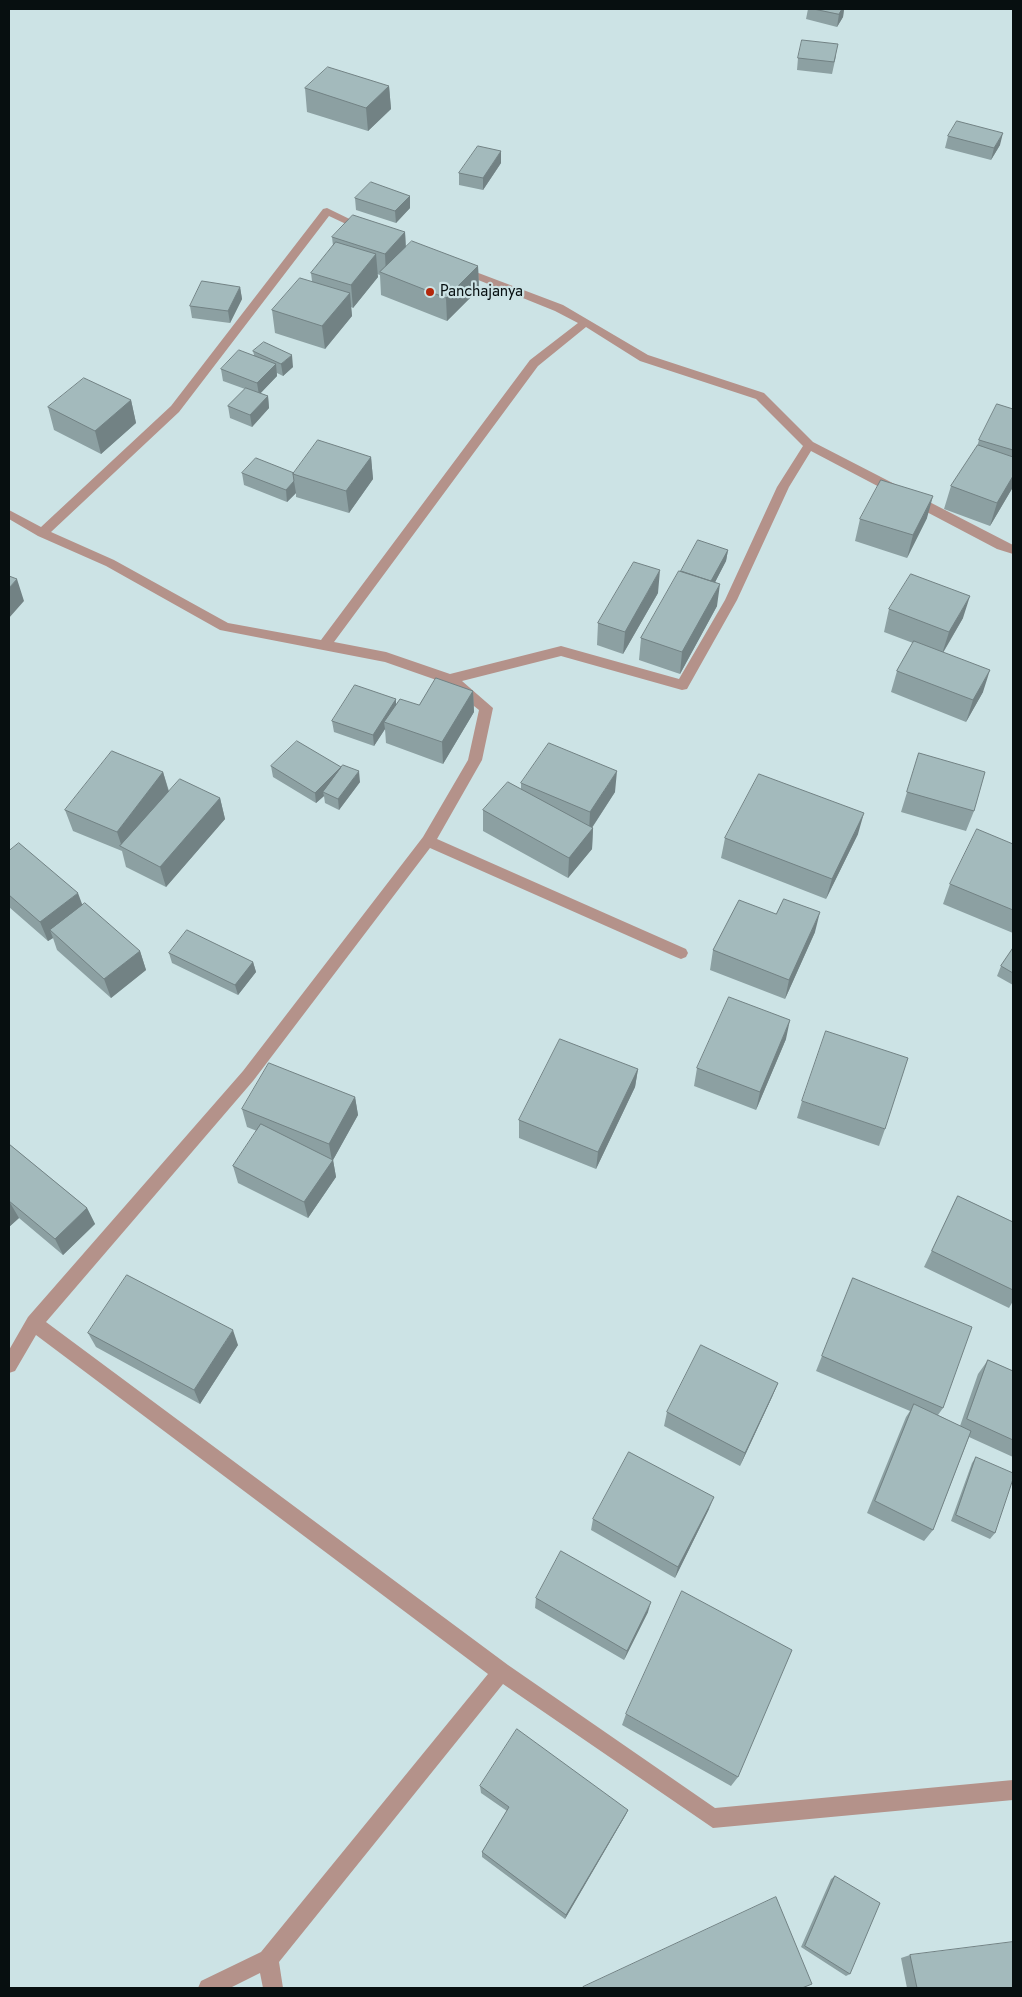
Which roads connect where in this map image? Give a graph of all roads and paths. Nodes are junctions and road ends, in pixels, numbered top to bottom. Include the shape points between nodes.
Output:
1 (375, 233) edge
2 (445, 262) edge
3 (586, 322) junction
4 (809, 444) junction
5 (9, 514) edge
6 (42, 533) junction
7 (1013, 550) edge
8 (324, 646) junction
9 (450, 679) junction
10 (428, 842) junction
11 (681, 953) dead end
12 (34, 1323) junction
13 (9, 1365) edge
14 (501, 1672) junction
15 (1013, 1790) edge
16 (268, 1959) junction
17 (208, 1988) edge
18 (272, 1988) edge

1 - 6 street via 327,211 175,409
2 - 3 street
3 - 4 street via 644,358 760,396
3 - 8 street via 534,363
4 - 7 street
4 - 9 street via 783,487 731,600 682,685 561,651
5 - 6 street
6 - 8 street via 110,563 225,627
8 - 9 street via 386,657
9 - 10 street via 486,708 475,760
10 - 11 street
10 - 12 street via 248,1076
12 - 13 street
12 - 14 street
14 - 15 street via 713,1818
14 - 16 street
16 - 17 street
16 - 18 street

